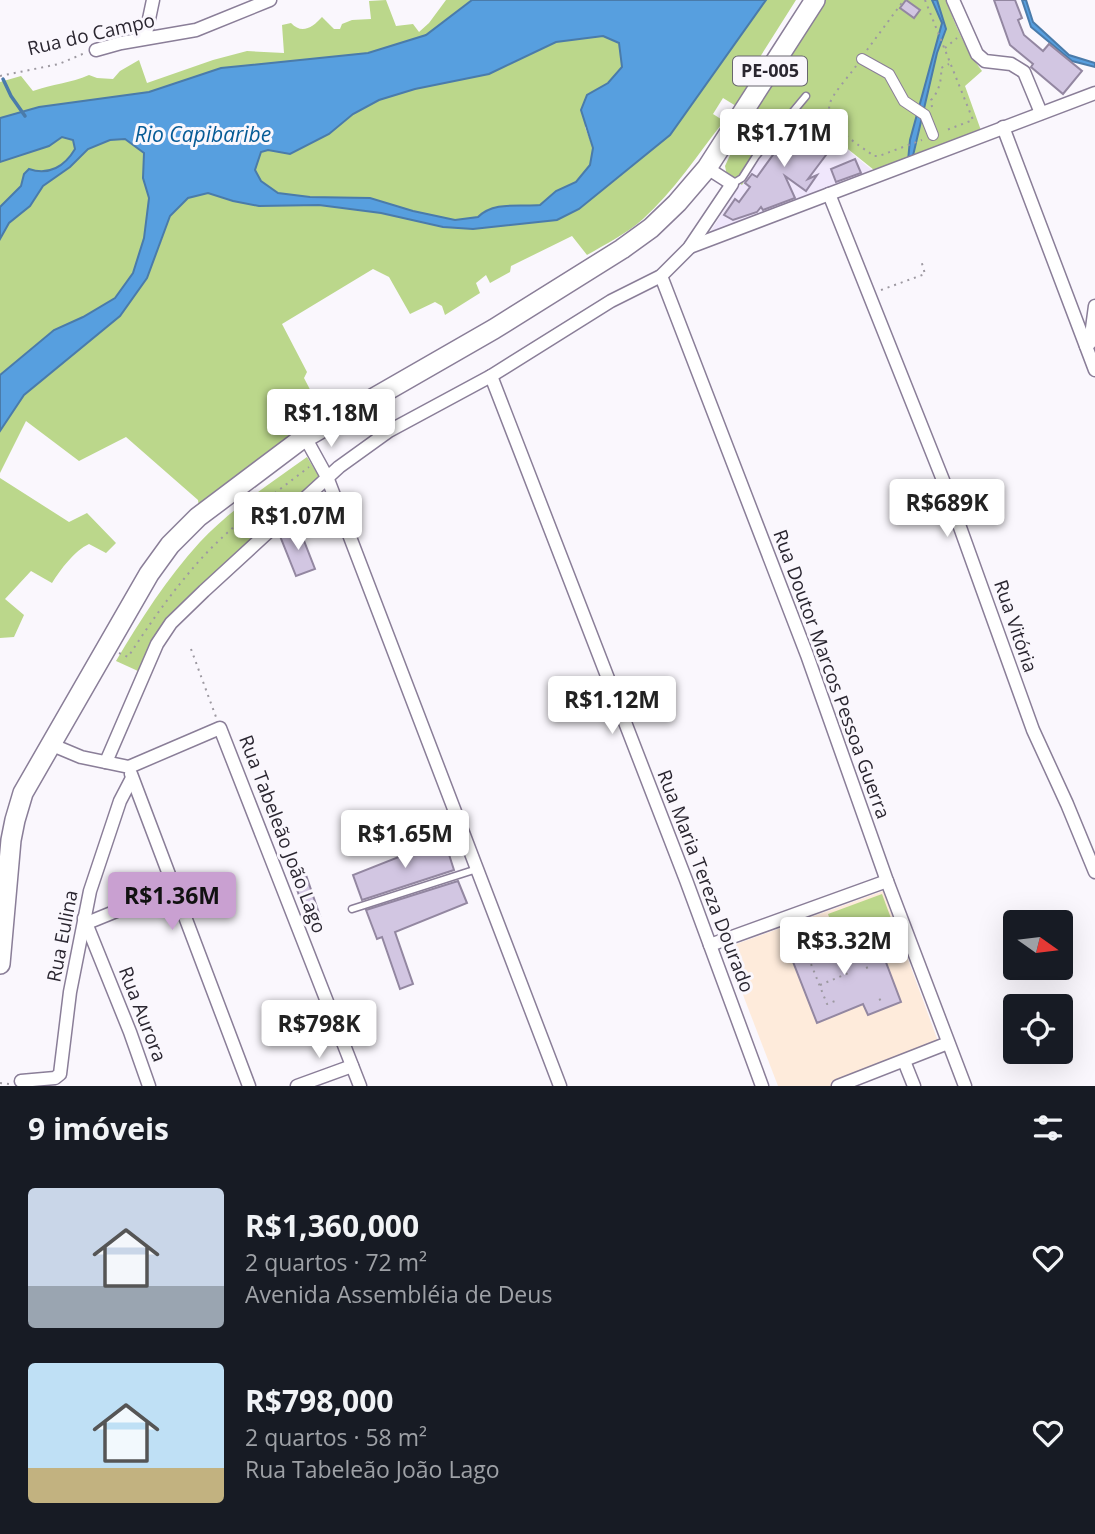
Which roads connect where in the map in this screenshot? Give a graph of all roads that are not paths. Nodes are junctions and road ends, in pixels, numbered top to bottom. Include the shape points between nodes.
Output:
1 (153, 0) edge
2 (270, 0) edge
3 (815, 0) edge
4 (953, 0) edge
5 (249, 4) edge
6 (145, 38) junction
7 (96, 50) road end
8 (862, 59) road end
9 (1095, 93) edge
10 (806, 96) dead end
11 (1041, 113) junction
12 (1003, 127) junction
13 (941, 151) junction
14 (707, 167) junction
15 (732, 184) junction
16 (829, 194) junction
17 (689, 248) junction
18 (661, 276) junction
19 (1095, 306) edge
20 (1090, 345) edge
21 (1095, 370) edge
22 (491, 376) junction
23 (305, 437) junction
24 (327, 477) junction
25 (50, 744) junction
26 (106, 762) junction
27 (130, 772) junction
28 (477, 869) junction
29 (1095, 872) edge
30 (887, 881) junction
31 (173, 888) junction
32 (352, 909) dead end
33 (85, 921) junction
34 (710, 945) junction
35 (0, 964) edge
36 (948, 1043) junction
37 (904, 1061) junction
38 (352, 1066) junction
39 (867, 1081) edge
40 (29, 1082) edge
41 (149, 1086) edge
42 (249, 1086) edge
43 (297, 1086) edge
44 (360, 1086) edge
45 (560, 1086) edge
46 (762, 1086) edge
47 (838, 1086) edge
48 (914, 1086) edge
49 (965, 1086) edge

1 - 6 street
2 - 5 street, Rua do Campo
3 - 14 main road, PE-005
4 - 11 street via 981,59 1024,72
5 - 6 street, Rua do Campo via 196,30
6 - 7 street, Rua do Campo
8 - 13 street via 889,74 904,101 928,114
9 - 11 street
10 - 15 lane via 742,178
11 - 12 street
12 - 13 street
12 - 20 street
13 - 16 street
14 - 15 street
14 - 23 main road, PE-005 via 677,203 622,249 494,329
15 - 17 street
16 - 17 street
16 - 29 street, Rua Vitória via 948,493 1033,730
17 - 18 street
18 - 22 street via 611,301
18 - 30 street, Rua Doutor Marcos Pessoa Guerra via 807,655
19 - 20 street
20 - 21 street
22 - 24 street via 389,431
22 - 34 street, Rua Maria Tereza Dourado
23 - 24 street
23 - 25 main road, PE-005 via 198,517 170,545
24 - 26 street via 171,623 157,644
24 - 28 street
25 - 26 street
25 - 35 main road, PE-005 via 23,793 15,820
26 - 27 street
27 - 31 street
27 - 33 street, Rua Eulina via 89,891
27 - 38 street, Rua Tabeleão João Lago via 220,728
28 - 32 lane
28 - 45 street
30 - 34 street
30 - 36 street, Rua Doutor Marcos Pessoa Guerra
31 - 33 street
31 - 42 street
33 - 40 street, Rua Eulina via 60,1074
33 - 41 street, Rua Aurora
34 - 46 street, Rua Maria Tereza Dourado
36 - 37 street
36 - 49 street, Rua Doutor Marcos Pessoa Guerra
37 - 39 street
37 - 48 street
38 - 43 street
38 - 44 street, Rua Tabeleão João Lago
39 - 47 street

